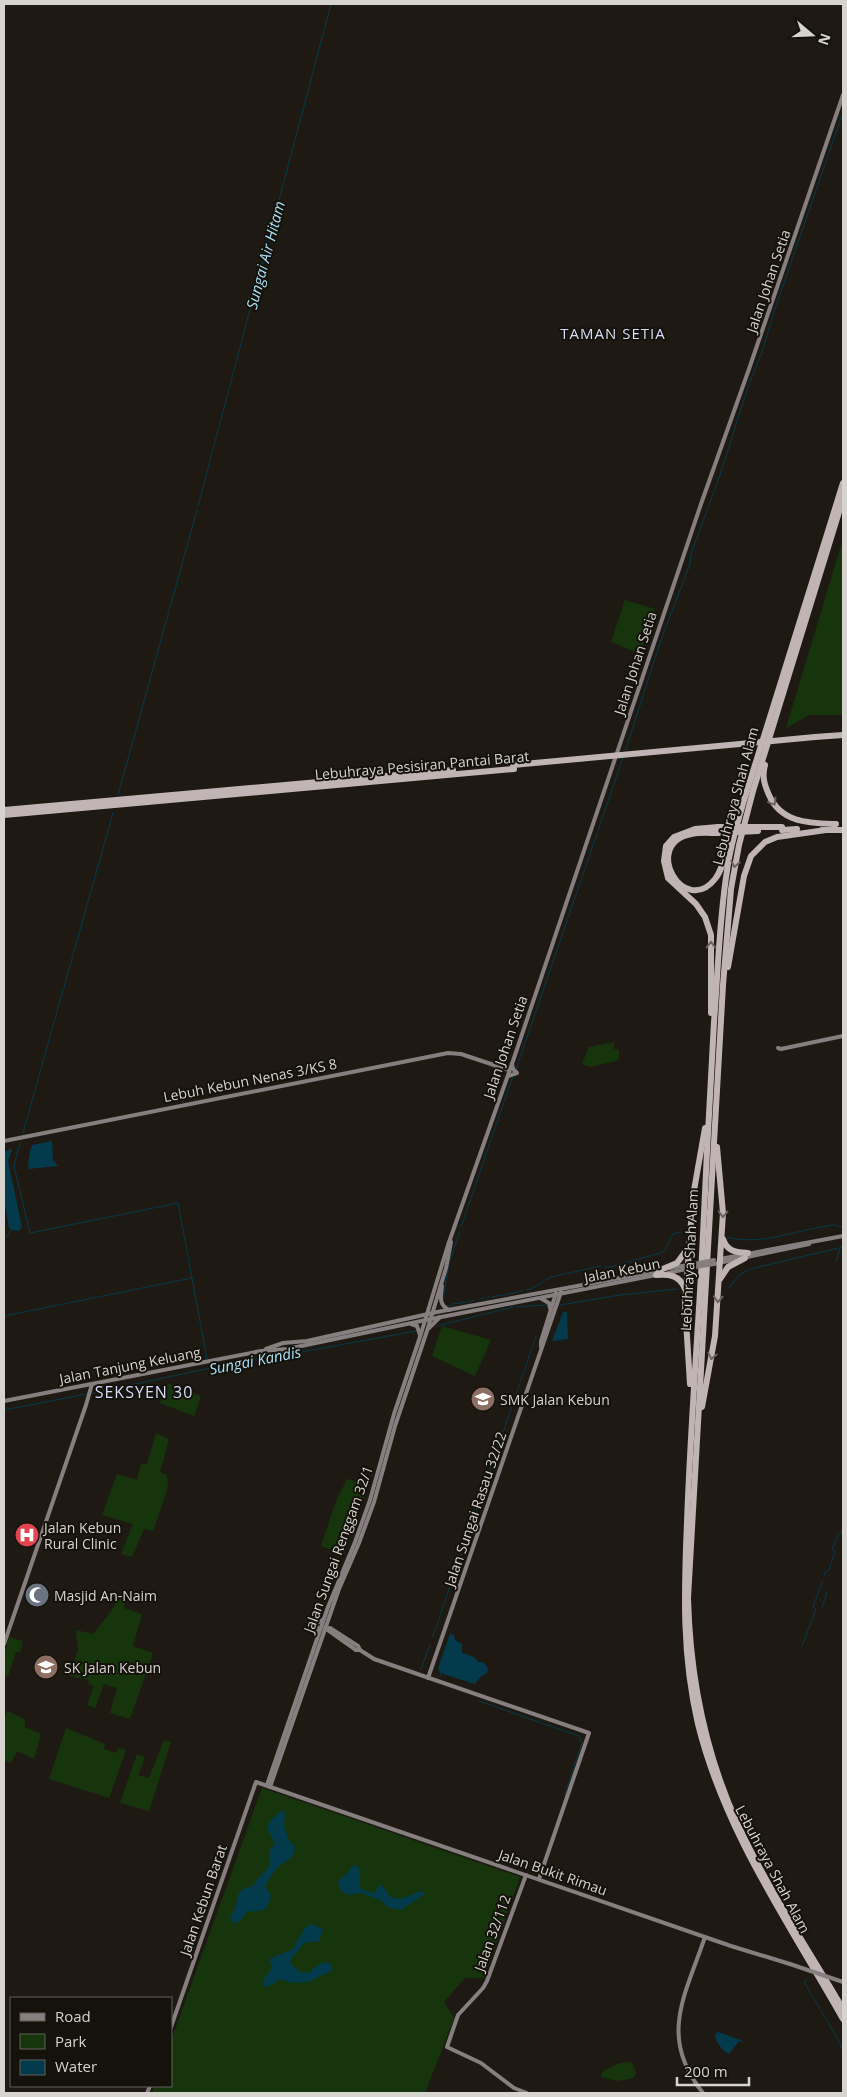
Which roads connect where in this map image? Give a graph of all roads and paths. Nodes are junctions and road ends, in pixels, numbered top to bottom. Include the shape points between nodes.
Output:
1 (843, 95) edge
2 (843, 483) edge
3 (843, 499) edge
4 (800, 638) junction
5 (767, 724) junction
6 (843, 737) edge
7 (513, 767) junction
8 (4, 810) edge
9 (4, 815) edge
10 (840, 824) edge
11 (782, 829) junction
12 (718, 830) junction
13 (826, 830) junction
14 (843, 830) edge
15 (843, 1036) edge
16 (720, 1038) junction
17 (778, 1048) dead end
18 (513, 1061) junction
19 (498, 1067) junction
20 (509, 1070) junction
21 (507, 1078) junction
22 (711, 1082) junction
23 (716, 1106) junction
24 (4, 1141) edge
25 (722, 1233) junction
26 (843, 1236) edge
27 (451, 1240) junction
28 (689, 1244) junction
29 (747, 1256) junction
30 (717, 1261) junction
31 (691, 1266) junction
32 (445, 1271) junction
33 (657, 1273) junction
34 (719, 1282) junction
35 (559, 1292) junction
36 (568, 1292) junction
37 (686, 1295) junction
38 (537, 1297) junction
39 (556, 1306) junction
40 (450, 1310) junction
41 (550, 1312) junction
42 (442, 1316) junction
43 (429, 1317) junction
44 (408, 1323) junction
45 (427, 1331) junction
46 (420, 1337) junction
47 (295, 1342) junction
48 (541, 1346) junction
49 (296, 1347) junction
50 (261, 1351) junction
51 (92, 1384) junction
52 (4, 1401) edge
53 (690, 1433) junction
54 (389, 1440) junction
55 (697, 1440) junction
56 (327, 1618) junction
57 (325, 1628) junction
58 (334, 1633) junction
59 (321, 1640) junction
60 (4, 1644) edge
61 (428, 1678) junction
62 (293, 1716) junction
63 (280, 1752) junction
64 (272, 1780) junction
65 (256, 1782) joint
66 (268, 1786) junction
67 (278, 1789) junction
68 (526, 1875) junction
69 (538, 1879) junction
70 (705, 1937) junction
71 (843, 1982) edge
72 (843, 2009) edge
73 (843, 2019) edge
74 (172, 2024) edge
75 (527, 2093) edge
76 (703, 2093) edge

1 - 18 main road, Jalan Johan Setia
2 - 5 highway, Lebuhraya Shah Alam
3 - 4 highway, Lebuhraya Shah Alam
4 -> 10 highway via 763,782 772,802 786,816 802,822
4 -> 16 highway, Lebuhraya Shah Alam via 739,845 731,889
5 - 12 highway via 718,875 710,884 700,888 681,885 668,868 674,845 689,834
5 - 22 highway, Lebuhraya Shah Alam via 732,840 727,869
6 - 7 highway, Lebuhraya Pesisiran Pantai Barat
7 - 8 highway, Lebuhraya Pesisiran Pantai Barat
7 - 9 highway, Lebuhraya Pesisiran Pantai Barat
10 - 11 highway
11 - 12 highway, bridge
11 - 13 highway
22 -> 12 highway via 711,935 696,904 668,878 664,860 666,846 674,838 695,828
13 - 14 highway
13 - 16 highway via 777,836 765,842 751,856 744,876 732,942
15 - 17 main road
16 - 23 highway, Lebuhraya Shah Alam
18 - 19 main road
18 - 20 main road, Jalan Johan Setia
18 - 21 main road via 513,1069 517,1073
19 - 20 main road, Lebuh Kebun Nenas 3/KS 8
19 - 21 main road
19 - 24 main road, Lebuh Kebun Nenas 3/KS 8 via 456,1053 438,1054
20 - 21 main road, Jalan Johan Setia
21 - 27 main road, Jalan Johan Setia
22 - 28 highway
22 - 53 highway, Lebuhraya Shah Alam
23 -> 25 highway
23 - 55 highway, Lebuhraya Shah Alam
25 - 29 highway via 724,1242 732,1251
25 - 30 highway
26 - 29 main road, Jalan Kebun
27 - 32 main road, Jalan Johan Setia
27 - 43 main road, Jalan Johan Setia
28 - 31 highway
28 - 33 highway via 676,1264
29 - 30 main road, Jalan Kebun
29 - 34 highway via 728,1267
30 - 31 main road, Jalan Kebun, bridge
30 - 34 highway
31 - 33 main road, Jalan Kebun
31 - 37 highway
32 - 40 main road via 440,1299
32 - 43 main road, Jalan Johan Setia
33 - 35 main road, Jalan Kebun
33 - 36 main road, Jalan Kebun
33 - 37 highway via 678,1278 684,1284
34 -> 55 highway via 715,1336
35 - 36 main road, Jalan Kebun
35 - 38 main road, Jalan Kebun
35 - 39 main road, Jalan Sungai Rasau 32/22
35 - 40 main road, Jalan Kebun
35 - 41 main road, Jalan Sungai Rasau 32/22
36 - 39 main road
37 - 53 highway
38 - 41 main road via 549,1302
38 - 42 main road, Jalan Kebun
39 - 48 main road, Jalan Sungai Rasau 32/22
40 - 43 main road, Jalan Kebun
41 - 48 main road, Jalan Sungai Rasau 32/22
42 - 43 main road, Jalan Kebun
42 - 45 main road
43 - 44 main road, Jalan Tanjung Keluang
43 - 45 main road, Jalan Sungai Renggam 32/1
43 - 46 main road, Jalan Sungai Renggam 32/1
43 - 47 main road, Jalan Tanjung Keluang
44 - 46 main road via 417,1326
44 - 49 main road, Jalan Tanjung Keluang
45 - 54 main road, Jalan Sungai Renggam 32/1
46 - 54 main road, Jalan Sungai Renggam 32/1 via 394,1414
47 - 49 main road via 284,1346
47 - 50 main road, Jalan Tanjung Keluang
48 - 61 main road, Jalan Sungai Rasau 32/22
49 - 50 main road, Jalan Tanjung Keluang
50 - 51 main road, Jalan Tanjung Keluang
51 - 52 main road, Jalan Tanjung Keluang
51 - 60 main road
53 - 73 highway, Lebuhraya Shah Alam via 684,1620 688,1664 702,1739 734,1828
54 - 56 main road, Jalan Sungai Renggam 32/1 via 367,1522
55 - 72 highway, Lebuhraya Shah Alam via 688,1605 693,1664 706,1737 739,1826
56 - 57 main road, Jalan Sungai Renggam 32/1
56 - 58 main road
56 - 62 main road, Jalan Sungai Renggam 32/1 via 310,1659
57 - 58 main road, Jalan Sungai Renggam 32/1
57 - 59 main road, Jalan Sungai Renggam 32/1
58 - 59 main road
58 - 61 main road, Jalan Sungai Renggam 32/1 via 374,1659
59 - 62 main road, Jalan Sungai Renggam 32/1
61 - 69 main road, Jalan Sungai Renggam 32/1 via 589,1733
62 - 63 main road, Jalan Sungai Renggam 32/1
63 - 64 main road, Jalan Sungai Renggam 32/1
63 - 66 main road, Jalan Sungai Renggam 32/1
64 - 66 main road, Jalan Sungai Renggam 32/1
64 - 67 main road
65 - 66 main road, Jalan Bukit Rimau
65 - 74 main road, Jalan Kebun Barat
66 - 67 main road, Jalan Bukit Rimau
67 - 68 main road, Jalan Bukit Rimau
68 - 69 main road, Jalan Bukit Rimau
68 - 75 main road, Jalan 32/112 via 485,1984 458,2015 447,2047 481,2063 514,2088
69 - 70 main road, Jalan Bukit Rimau
70 - 71 main road, Jalan Bukit Rimau, bridge
70 - 76 main road via 678,2017 682,2058

